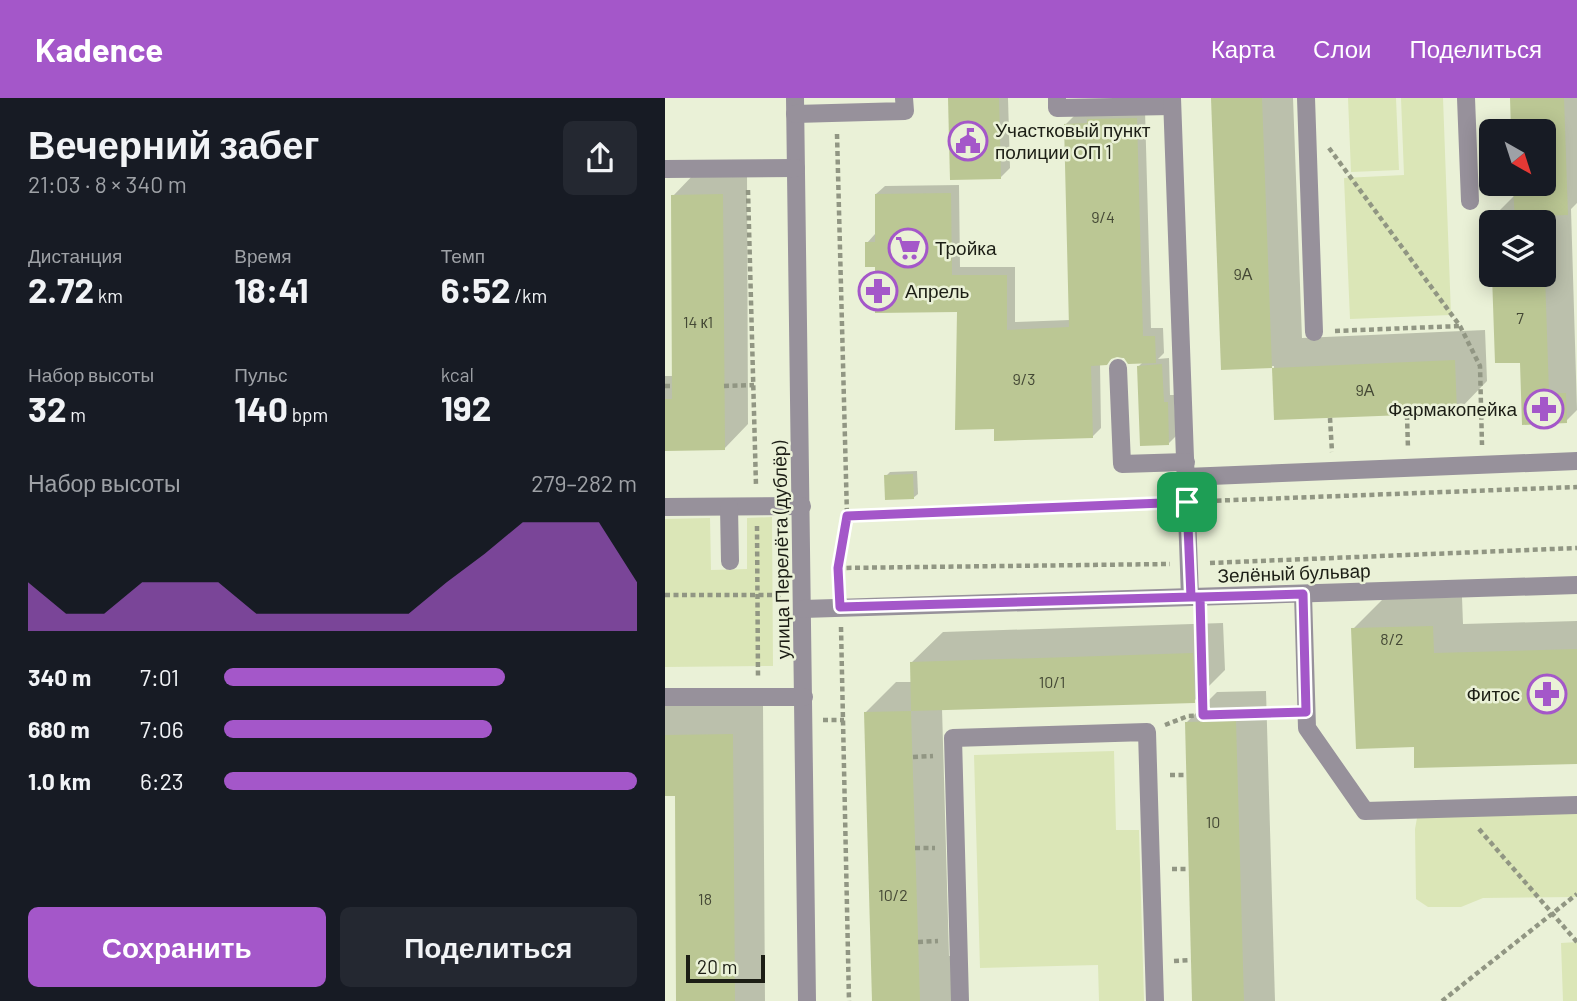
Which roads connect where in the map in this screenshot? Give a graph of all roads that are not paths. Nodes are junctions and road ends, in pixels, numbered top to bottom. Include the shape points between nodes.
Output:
1 (904, 98) edge
2 (1057, 98) edge
3 (1466, 98) edge
4 (1172, 102) edge
5 (795, 106) edge
6 (1306, 107) edge
7 (796, 167) junction
8 (665, 169) edge
9 (1470, 201) dead end
10 (1314, 332) road end
11 (1118, 368) dead end
12 (1577, 461) edge
13 (1186, 469) junction
14 (801, 506) junction
15 (665, 507) edge
16 (729, 507) junction
17 (730, 561) dead end
18 (1577, 586) edge
19 (1303, 594) junction
20 (1195, 597) junction
21 (803, 608) junction
22 (665, 697) edge
23 (804, 697) junction
24 (1577, 805) edge
25 (807, 1001) edge
26 (960, 1001) edge
27 (1154, 1001) edge

1 - 5 street via 905,111 837,113
2 - 4 street via 1057,108
3 - 9 street
4 - 13 street
5 - 7 street, улица Перелёта (дублёр)
6 - 10 street
7 - 8 street
7 - 14 street, улица Перелёта (дублёр)
11 - 13 street via 1122,464
12 - 13 street via 1332,471
13 - 20 street
14 - 16 street
14 - 21 street, улица Перелёта (дублёр)
15 - 16 street
16 - 17 street
18 - 19 street, Зелёный бульвар
19 - 20 street, Зелёный бульвар
19 - 24 street via 1307,728 1365,811
20 - 21 street, Зелёный бульвар
21 - 23 street, улица Перелёта (дублёр)
22 - 23 street
23 - 25 street, улица Перелёта (дублёр)
26 - 27 street via 953,738 1147,732

